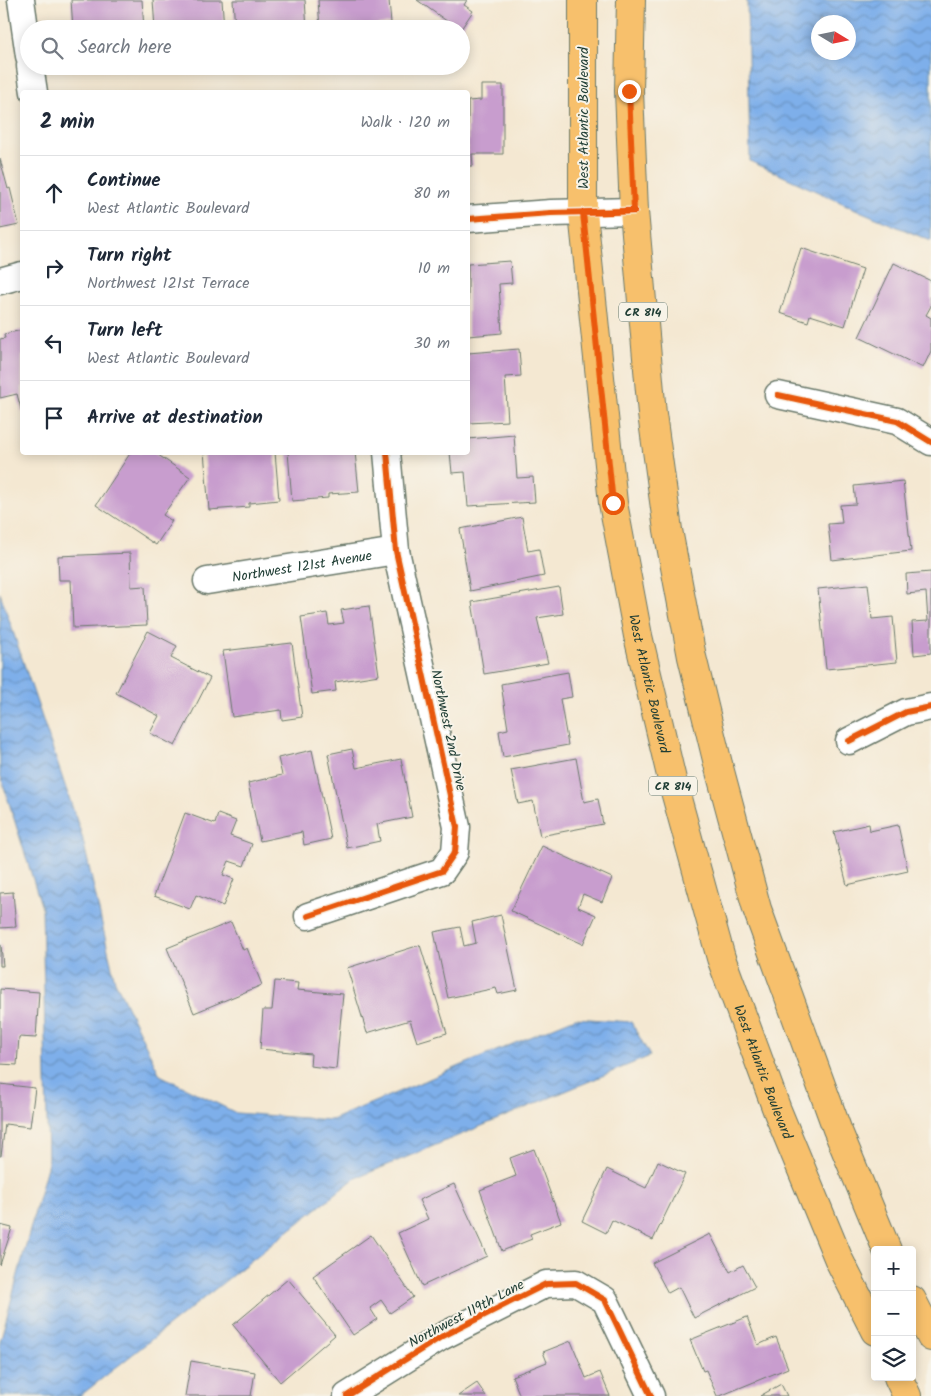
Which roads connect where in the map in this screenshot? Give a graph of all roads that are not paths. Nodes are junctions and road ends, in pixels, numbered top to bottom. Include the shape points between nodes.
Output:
1 (21, 0) edge
2 (583, 0) edge
3 (631, 0) edge
4 (24, 20) edge
5 (31, 75) edge
6 (34, 90) edge
7 (634, 211) junction
8 (583, 213) junction
9 (470, 219) edge
10 (20, 276) edge
11 (0, 281) edge
12 (778, 395) dead end
13 (931, 442) edge
14 (387, 455) edge
15 (396, 551) junction
16 (207, 581) dead end
17 (931, 707) edge
18 (848, 741) dead end
19 (308, 916) dead end
20 (885, 1246) edge
21 (916, 1308) edge
22 (871, 1323) edge
23 (931, 1337) edge
24 (900, 1381) edge
25 (347, 1396) edge
26 (651, 1396) edge
27 (907, 1396) edge

1 - 4 street
2 - 8 main road, West Atlantic Boulevard / CR 814
3 - 7 main road, CR 814 via 629,91
5 - 6 street
7 - 8 street
7 - 20 main road, CR 814 via 652,414 668,530 692,657 715,754 757,909 837,1128
8 - 9 street
8 - 22 main road, West Atlantic Boulevard / CR 814 via 613,503 638,636 673,784 734,994 777,1110 839,1260
10 - 11 street
12 - 13 street via 897,422
14 - 15 street, Northwest 2nd Drive
15 - 16 street, Northwest 121st Avenue
15 - 19 street, Northwest 2nd Drive via 457,827 455,852 442,871
17 - 18 street via 906,712
21 - 23 main road
24 - 27 main road
25 - 26 street, Northwest 119th Lane via 441,1337 546,1284 576,1283 605,1300

